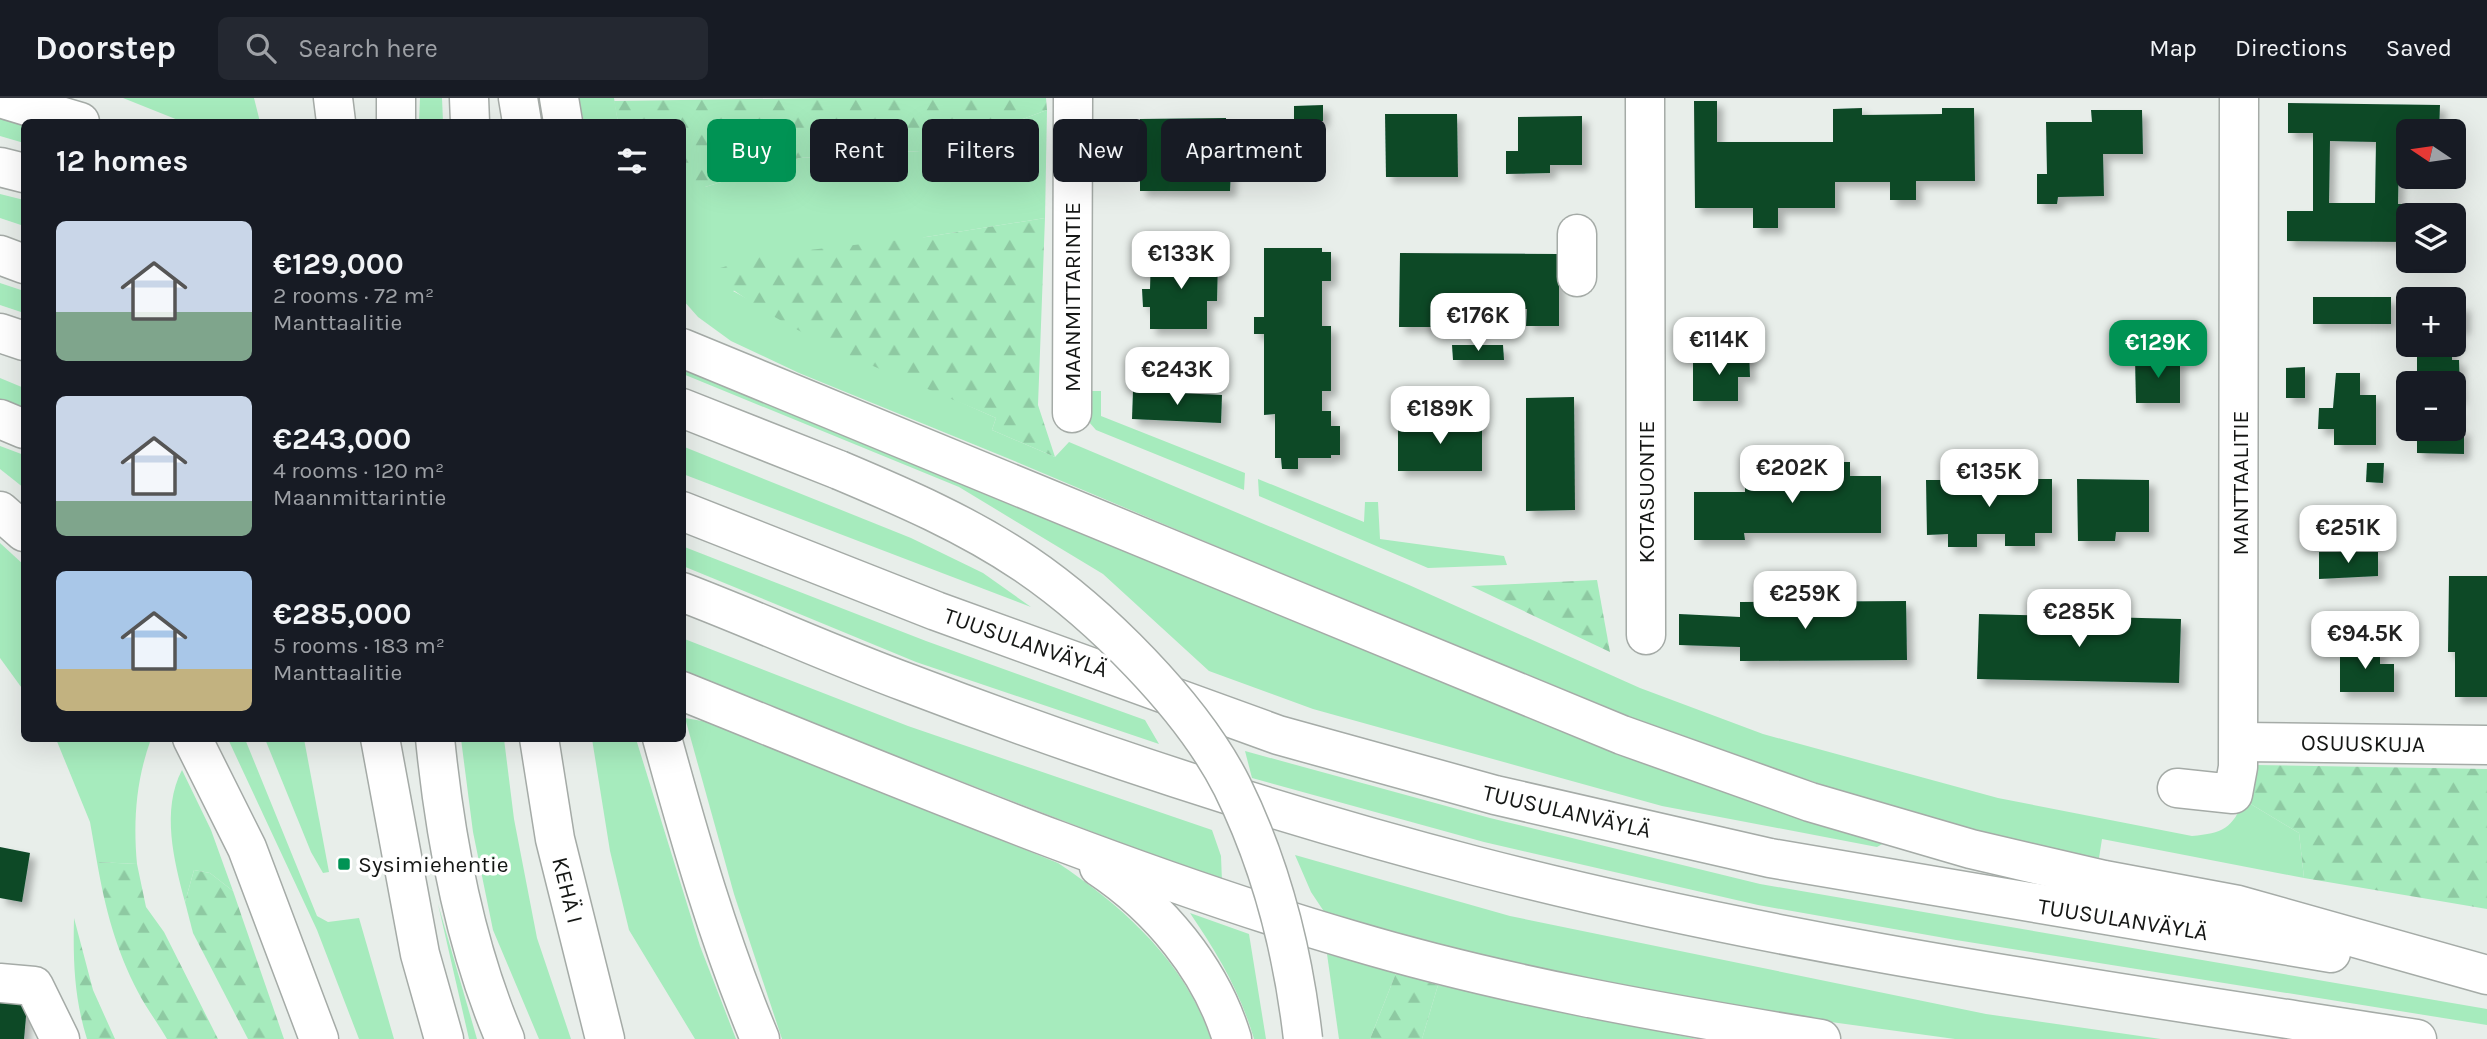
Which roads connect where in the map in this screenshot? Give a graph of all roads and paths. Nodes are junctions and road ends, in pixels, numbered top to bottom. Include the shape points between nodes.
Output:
1 (0, 98) edge
2 (59, 98) edge
3 (333, 98) edge
4 (338, 98) edge
5 (396, 98) edge
6 (469, 98) edge
7 (519, 98) edge
8 (559, 98) edge
9 (1073, 98) edge
10 (1645, 98) edge
11 (2239, 98) edge
12 (70, 119) edge
13 (104, 119) edge
14 (336, 119) edge
15 (337, 119) edge
16 (396, 119) edge
17 (470, 119) edge
18 (522, 119) edge
19 (562, 119) edge
20 (0, 167) edge
21 (21, 172) edge
22 (1577, 234) dead end
23 (0, 255) edge
24 (21, 263) edge
25 (1577, 277) dead end
26 (0, 333) edge
27 (686, 335) edge
28 (21, 340) edge
29 (686, 350) edge
30 (686, 410) edge
31 (1072, 412) dead end
32 (0, 419) edge
33 (869, 424) junction
34 (21, 428) edge
35 (0, 511) edge
36 (686, 512) edge
37 (21, 529) edge
38 (686, 594) edge
39 (1646, 635) dead end
40 (686, 693) edge
41 (686, 703) edge
42 (728, 709) junction
43 (194, 742) edge
44 (381, 742) edge
45 (540, 742) edge
46 (663, 742) edge
47 (2239, 742) junction
48 (2487, 745) edge
49 (436, 748) edge
50 (2177, 788) dead end
51 (1023, 825) junction
52 (2487, 977) edge
53 (0, 983) edge
54 (60, 1039) edge
55 (319, 1039) edge
56 (444, 1039) edge
57 (505, 1039) edge
58 (605, 1039) edge
59 (760, 1039) edge
60 (1232, 1039) edge
61 (1303, 1039) edge
62 (1821, 1039) edge
63 (2417, 1039) edge

1 - 12 main road
2 - 13 main road
3 - 14 main road
4 - 15 main road
5 - 16 main road
6 - 17 main road
7 - 18 main road
8 - 19 main road
9 - 31 main road, MAANMITTARINTIE
10 - 39 main road, KOTASUONTIE
11 - 47 main road, MANTTAALITIE
20 - 21 main road
22 - 25 main road
23 - 24 main road
26 - 28 main road
27 - 33 main road
29 - 33 main road
30 - 61 main road, bridge via 930,509 1023,562 1077,603 1167,694 1231,784 1254,837 1285,929
32 - 34 main road
33 - 52 main road via 1622,735 1811,802 1971,849 2238,905
35 - 37 main road
36 - 52 main road, TUUSULANVÄYLÄ via 936,611 1279,735 1495,795 1770,858
38 - 63 main road via 908,683 1087,747 1261,805 1478,866 1753,928 1953,965
40 - 42 main road
41 - 42 main road
42 - 51 main road
43 - 55 main road via 247,848
44 - 56 main road via 420,954
45 - 58 main road, KEHÄ I via 555,839
46 - 59 main road via 693,850
47 - 48 main road, OSUUSKUJA
47 - 50 main road, MANTTAALITIE via 2234,794
49 - 57 main road via 459,888
51 - 60 main road via 1116,878 1153,912 1202,970 1223,1009
51 - 62 main road via 1237,905 1379,948 1626,1007
53 - 54 main road via 34,986

